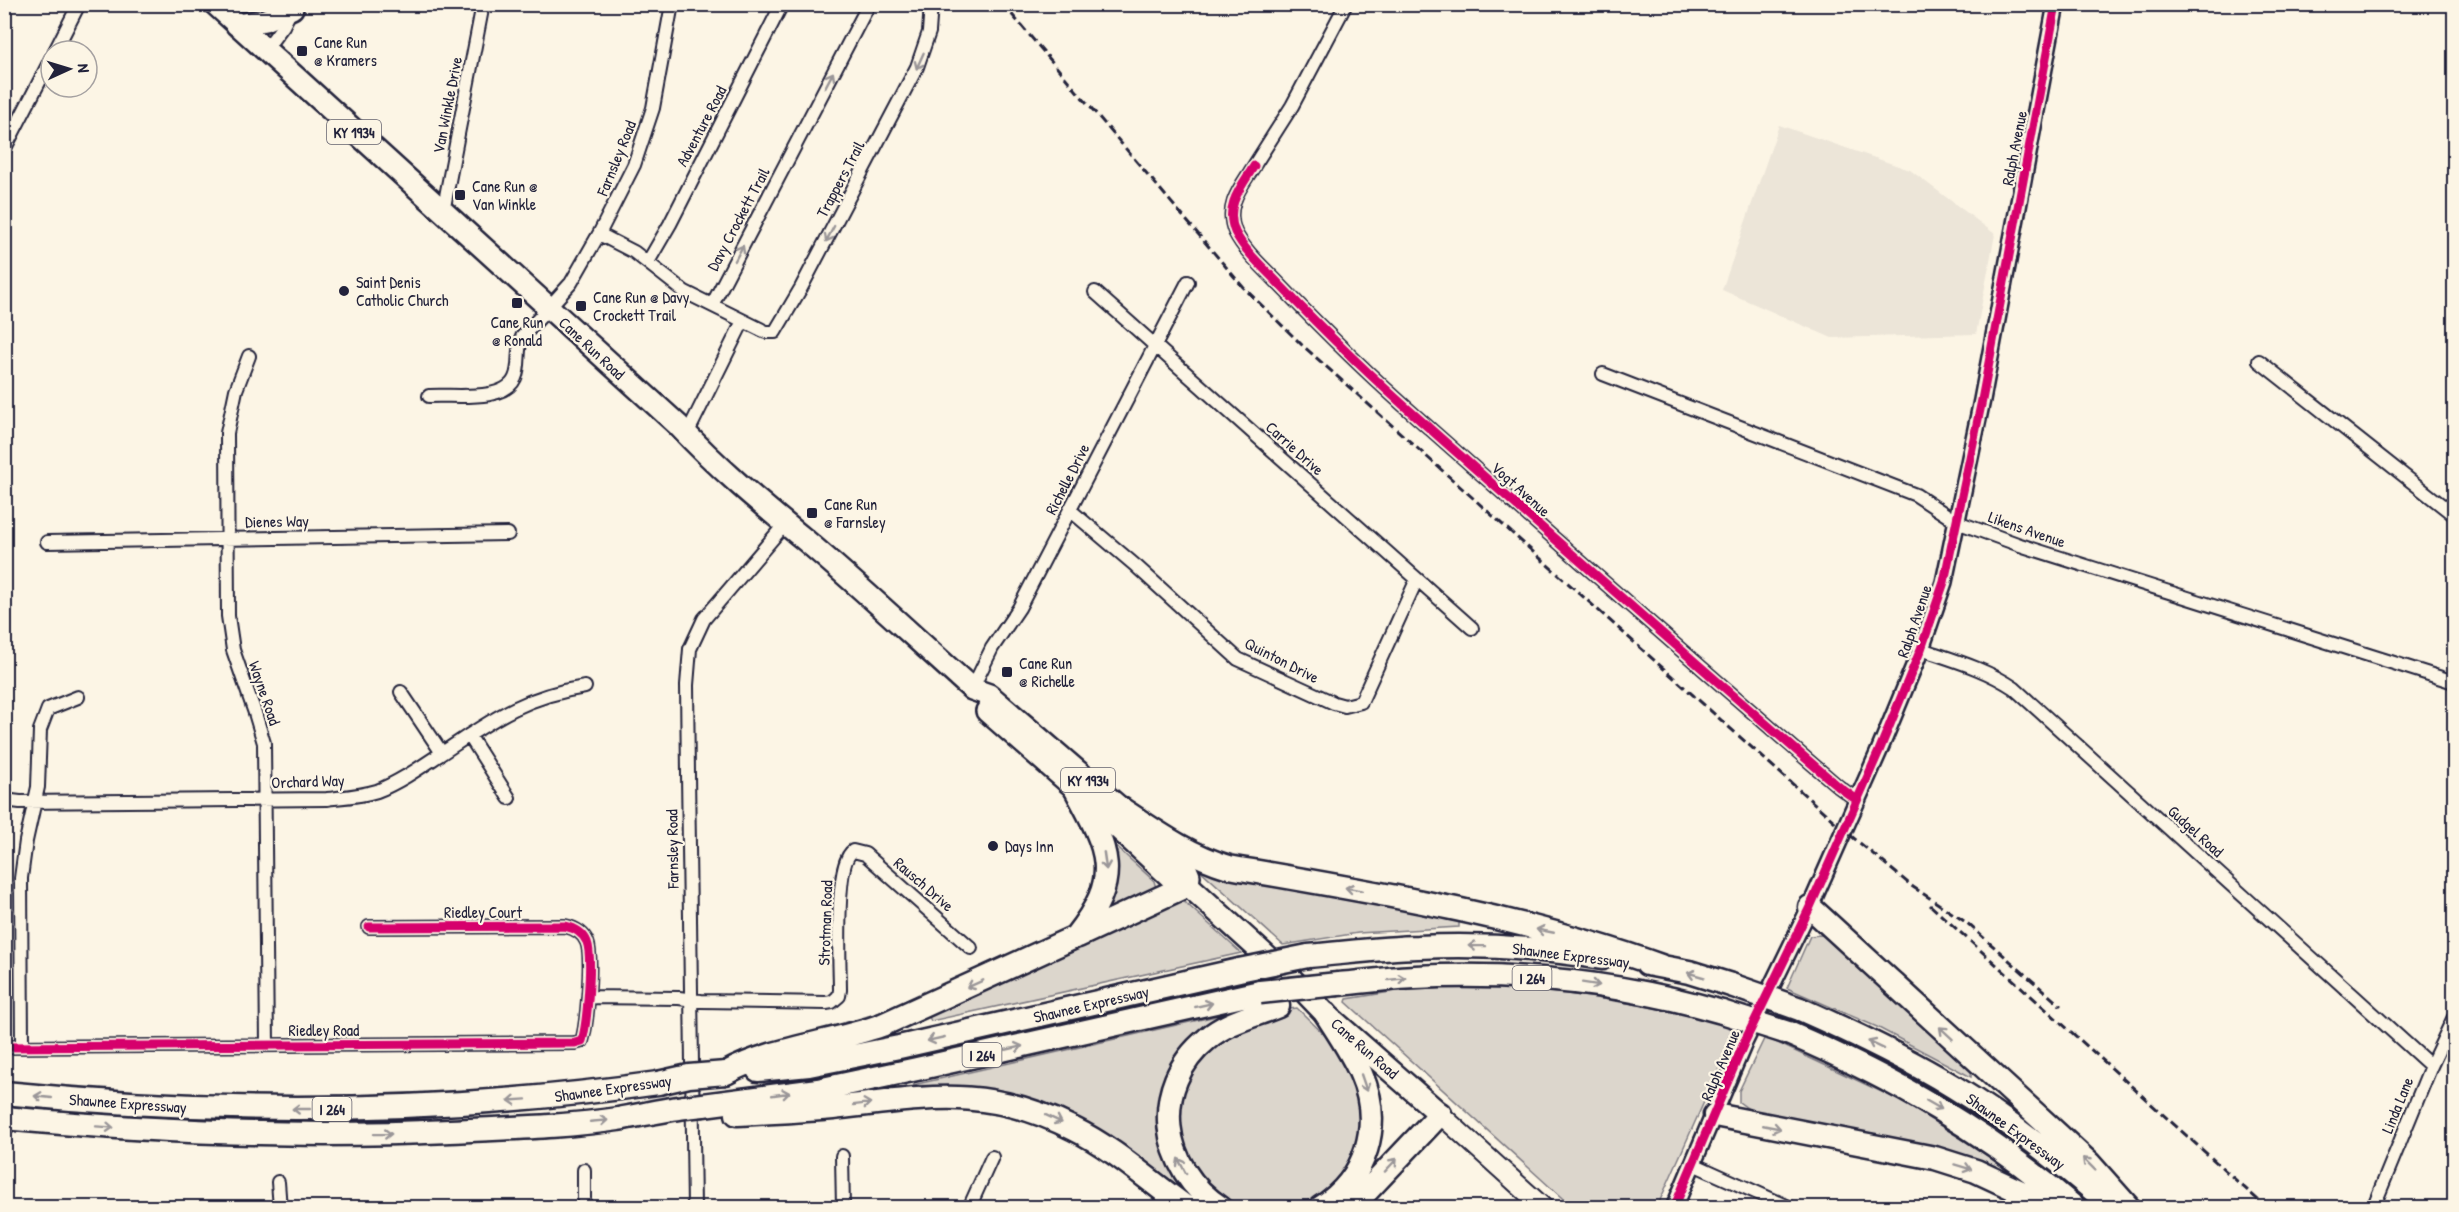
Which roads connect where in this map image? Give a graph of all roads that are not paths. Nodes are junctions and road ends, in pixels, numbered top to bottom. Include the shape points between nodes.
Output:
1 (79, 4) edge
2 (215, 4) edge
3 (483, 4) edge
4 (672, 4) edge
5 (782, 4) edge
6 (869, 4) edge
7 (932, 4) edge
8 (1346, 4) edge
9 (2056, 4) edge
10 (292, 7) edge
11 (237, 25) junction
12 (61, 39) edge
13 (265, 50) junction
14 (39, 82) edge
15 (4, 150) edge
16 (1254, 166) junction
17 (1220, 208) dead end
18 (442, 212) junction
19 (599, 234) junction
20 (648, 262) junction
21 (1188, 282) dead end
22 (1095, 292) dead end
23 (712, 305) junction
24 (549, 308) junction
25 (743, 321) junction
26 (1155, 346) junction
27 (249, 356) dead end
28 (2259, 360) dead end
29 (1603, 374) dead end
30 (429, 396) dead end
31 (687, 434) junction
32 (1070, 510) junction
33 (2454, 515) edge
34 (1957, 522) junction
35 (785, 524) junction
36 (508, 534) dead end
37 (226, 538) junction
38 (47, 542) dead end
39 (1417, 579) junction
40 (1472, 628) dead end
41 (1921, 649) junction
42 (2454, 682) edge
43 (585, 687) dead end
44 (972, 689) junction
45 (401, 692) dead end
46 (78, 697) dead end
47 (469, 735) junction
48 (442, 753) junction
49 (1075, 788) junction
50 (509, 798) dead end
51 (265, 799) junction
52 (4, 800) edge
53 (1857, 800) junction
54 (35, 802) junction
55 (1120, 807) junction
56 (853, 851) joint
57 (1188, 885) junction
58 (1810, 907) junction
59 (369, 927) dead end
60 (1075, 937) junction
61 (971, 948) dead end
62 (1661, 966) junction
63 (1338, 984) junction
64 (588, 997) junction
65 (691, 999) junction
66 (1326, 1014) junction
67 (2454, 1017) edge
68 (267, 1045) junction
69 (22, 1046) junction
70 (4, 1047) edge
71 (2432, 1066) junction
72 (726, 1073) junction
73 (4, 1093) edge
74 (703, 1105) junction
75 (1440, 1114) junction
76 (1715, 1115) junction
77 (4, 1118) edge
78 (842, 1156) dead end
79 (992, 1157) dead end
80 (1693, 1164) junction
81 (584, 1170) dead end
82 (278, 1182) dead end
83 (280, 1208) edge
84 (584, 1208) edge
85 (694, 1208) edge
86 (843, 1208) edge
87 (969, 1208) edge
88 (1187, 1208) edge
89 (1221, 1208) edge
90 (1320, 1208) edge
91 (1351, 1208) edge
92 (1545, 1208) edge
93 (1674, 1208) edge
94 (1791, 1208) edge
95 (2047, 1208) edge
96 (2075, 1208) edge
97 (2114, 1208) edge
98 (2129, 1208) edge
99 (2373, 1208) edge

1 - 12 street
2 - 11 highway, Cane Run Road / KY 1934
3 - 18 street, Van Winkle Drive
4 - 19 street, Farnsley Road via 645,136
5 - 20 street, Adventure Road
23 -> 6 street, Davy Crockett Trail
7 -> 25 street, Trappers Trail via 929,32 917,67 781,325 772,333
8 - 16 street, Vogt Avenue via 1292,106
9 - 34 street, Ralph Avenue
10 - 11 highway via 265,20
10 - 13 street
11 - 13 highway, Cane Run Road / KY 1934
13 - 18 highway, Cane Run Road / KY 1934
14 - 15 street
16 - 17 street, Vogt Avenue
16 - 53 street, Vogt Avenue via 1234,198 1232,216 1236,233 1246,249 1319,326 1684,654
18 - 24 highway, Cane Run Road / KY 1934
19 - 20 street
19 - 24 street, Farnsley Road via 571,283
20 - 23 street via 685,292
21 - 26 street, Richelle Drive
22 - 26 street, Carrie Drive
23 - 25 street
24 - 30 street, Farnsley Road via 518,344 517,372 506,389 491,394
24 - 31 highway, Cane Run Road / KY 1934
25 - 31 street
26 - 32 street, Richelle Drive
26 - 39 street, Carrie Drive
27 - 37 street, Wayne Road via 226,433
28 - 33 street
29 - 34 street, Likens Avenue via 1916,495
31 - 35 highway, Cane Run Road / KY 1934
32 - 39 street, Quinton Drive via 1238,658 1340,705 1361,702
32 - 44 street, Richelle Drive
34 - 41 street, Ralph Avenue via 1944,582
34 - 42 street, Likens Avenue
35 - 44 highway, Cane Run Road / KY 1934
35 - 65 street, Farnsley Road via 704,619 690,649 687,763
36 - 37 street, Dienes Way
37 - 38 street, Dienes Way
37 - 51 street, Wayne Road via 229,631 264,743
39 - 40 street, Carrie Drive
41 - 53 street, Ralph Avenue
41 - 71 street, Gudgel Road via 1982,670 2014,688
43 - 47 street, Orchard Way via 523,703
44 - 49 highway, Cane Run Road / KY 1934 via 978,703 1007,731
44 - 55 highway, Cane Run Road / KY 1934 via 989,695
45 - 48 street
46 - 54 street via 51,707 45,714 38,739 39,787
47 - 48 street, Orchard Way
47 - 50 street
48 - 51 street, Orchard Way via 401,779 360,795
49 - 57 highway, Cane Run Road / KY 1934 via 1177,883
49 -> 60 highway via 1098,831 1107,873 1093,914
51 - 54 street, Orchard Way
51 - 68 street, Wayne Road
52 - 54 street, Orchard Way
53 - 58 street, Ralph Avenue
54 - 69 street via 21,878
55 - 57 highway, Cane Run Road / KY 1934 via 1186,869
62 -> 55 highway via 1553,932 1381,894 1229,867 1187,852
56 - 61 street, Rausch Drive via 865,854
56 - 65 street, Strotman Road via 845,860 839,900 837,999 826,1003
57 - 60 highway
57 - 66 highway, Cane Run Road / KY 1934
58 - 76 street, Ralph Avenue via 1744,1043
98 -> 58 highway via 2089,1163
59 - 64 street, Riedley Court via 565,926 582,934 588,946
60 -> 72 highway via 858,1034 749,1060
62 -> 72 highway, Shawnee Expressway / I 264, bridge via 1492,947 1417,947 1308,956 876,1052 809,1065
97 -> 62 highway, Shawnee Expressway / I 264, bridge via 2056,1159 1956,1088 1911,1063 1800,1009
74 -> 63 highway, Shawnee Expressway / I 264, bridge via 818,1090 1260,992
89 -> 63 highway, bridge via 1200,1192 1180,1164 1169,1127 1172,1093 1188,1058 1227,1026
63 -> 96 highway, Shawnee Expressway / I 264, bridge via 1415,977 1495,976 1643,992 1722,1012 1788,1033 1842,1056 1940,1108 2019,1162
64 - 65 street
64 - 68 street, Riedley Road via 583,1038 575,1043
65 - 85 street, Farnsley Road
66 - 75 highway, Cane Run Road / KY 1934
66 -> 90 highway via 1362,1075 1371,1126 1365,1157 1353,1178
67 - 71 street, Linda Lane
68 - 69 street, Riedley Road
69 - 70 street, Riedley Road
71 - 99 street, Linda Lane
72 -> 73 highway, Shawnee Expressway / I 264, bridge via 492,1102 319,1110 153,1105
77 -> 74 highway, Shawnee Expressway / I 264, bridge via 143,1130 302,1135 499,1129 618,1119
74 -> 88 highway via 718,1116 920,1097 993,1100 1045,1115 1077,1130
91 -> 75 highway
75 - 92 main road, Cane Run Road / KY 1934
76 - 80 street, Ralph Avenue
76 -> 95 highway via 1935,1158 1976,1171
78 - 86 street
79 - 87 street
80 - 93 street, Ralph Avenue
80 - 94 street
81 - 84 street
82 - 83 street

